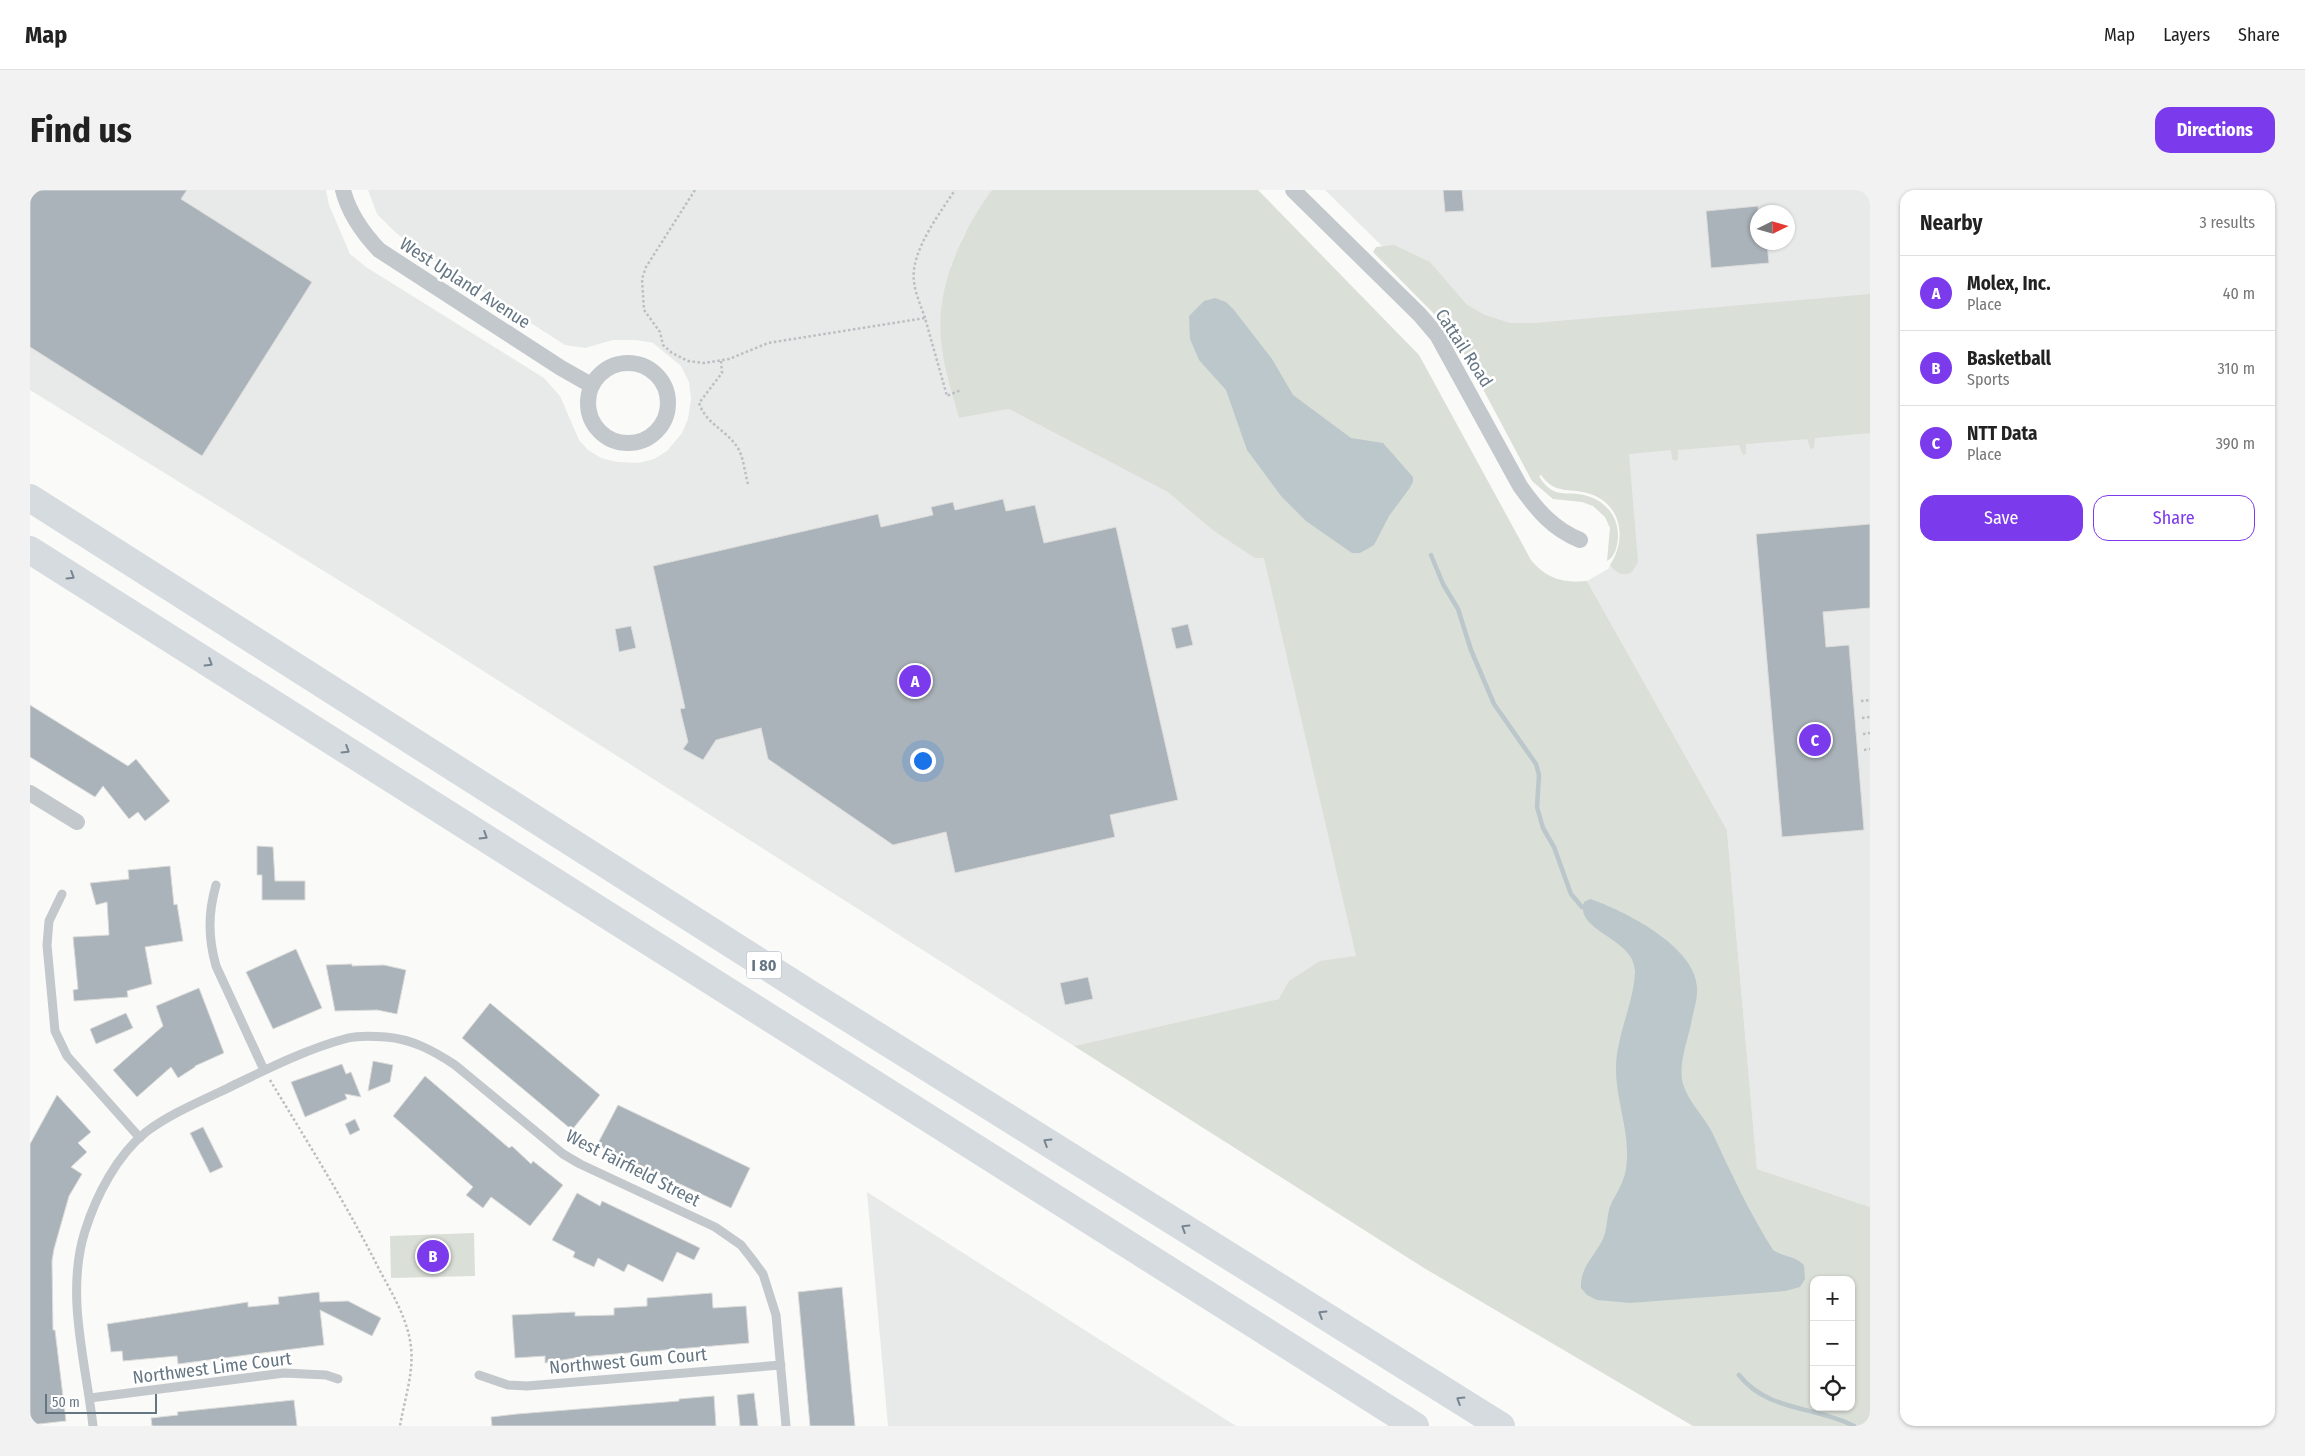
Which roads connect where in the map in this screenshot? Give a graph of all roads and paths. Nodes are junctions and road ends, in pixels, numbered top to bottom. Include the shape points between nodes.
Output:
1 (343, 190) edge
2 (696, 190) edge
3 (955, 190) edge
4 (1293, 190) edge
5 (925, 318) junction
6 (721, 360) junction
7 (591, 385) junction
8 (961, 390) dead end
9 (748, 484) dead end
10 (30, 498) edge
11 (1580, 540) dead end
12 (30, 550) edge
13 (1870, 700) edge
14 (1860, 701) dead end
15 (1870, 717) edge
16 (1862, 718) dead end
17 (1870, 733) edge
18 (1863, 734) dead end
19 (1870, 749) edge
20 (1864, 750) dead end
21 (38, 801) edge
22 (77, 822) dead end
23 (216, 884) dead end
24 (62, 894) dead end
25 (264, 1070) junction
26 (140, 1138) junction
27 (781, 1365) junction
28 (479, 1375) dead end
29 (338, 1378) dead end
30 (90, 1398) junction
31 (93, 1426) edge
32 (400, 1426) edge
33 (786, 1426) edge
34 (1415, 1426) edge
35 (1501, 1426) edge

1 - 7 street, West Upland Avenue via 363,233 379,250
2 - 6 path via 646,267 642,279 644,310 660,332 663,345 672,353 688,361
3 - 5 path via 925,234 919,252 913,279
4 - 11 street, Cattail Road via 1437,335 1532,504 1557,528
5 - 6 path via 768,343
5 - 8 path via 946,396
6 - 9 path via 722,373 699,403 704,416 725,432 739,450
7 - 7 street via 587,408 598,431 609,439 621,443 641,441 657,430 665,419 668,406 661,379 638,363 624,362 611,366
35 -> 10 highway, I 80 via 810,994
12 -> 34 highway, I 80
13 - 14 path
15 - 16 path
17 - 18 path
19 - 20 path
21 - 22 street
23 - 25 lane via 209,909 212,953
24 - 26 lane via 49,921 47,944 55,1031 67,1056
25 - 26 lane, West Fairfield Street via 177,1112
25 - 27 lane, West Fairfield Street via 351,1038 407,1040 438,1054 563,1154 715,1227 741,1246 763,1274 771,1292
25 - 32 path via 351,1214 395,1299 409,1334 412,1350
26 - 30 lane, West Fairfield Street via 109,1179 85,1232 77,1303
27 - 28 lane, Northwest Gum Court via 527,1386 508,1385
27 - 33 lane, West Fairfield Street
29 - 30 lane, Northwest Lime Court via 284,1374
30 - 31 lane, West Fairfield Street

